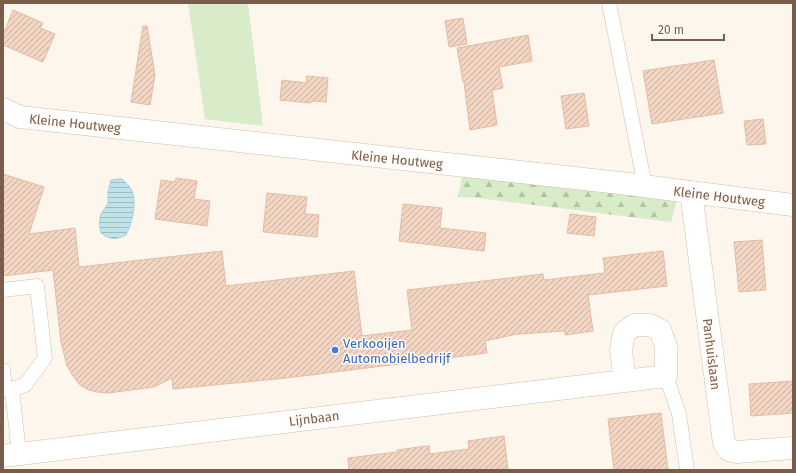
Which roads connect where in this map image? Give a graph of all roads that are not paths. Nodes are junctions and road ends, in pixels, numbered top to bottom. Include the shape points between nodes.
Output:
1 (609, 3) edge
2 (3, 109) edge
3 (645, 186) junction
4 (691, 192) junction
5 (793, 206) edge
6 (3, 290) edge
7 (3, 370) edge
8 (666, 376) junction
9 (625, 381) junction
10 (12, 389) junction
11 (793, 448) edge
12 (11, 455) edge
13 (687, 470) edge

1 - 3 lane
2 - 3 street, Kleine Houtweg via 20,117
3 - 4 street, Kleine Houtweg
4 - 5 street, Kleine Houtweg
4 - 11 street, Panhuislaan via 724,443 729,450 737,452
6 - 10 lane via 37,286 45,358 25,386
7 - 10 lane via 5,389
8 - 9 street, Lijnbaan
8 - 9 street via 666,346 660,330 650,325 634,325 624,333 621,350
8 - 13 lane via 679,414
9 - 12 street, Lijnbaan
10 - 12 lane

